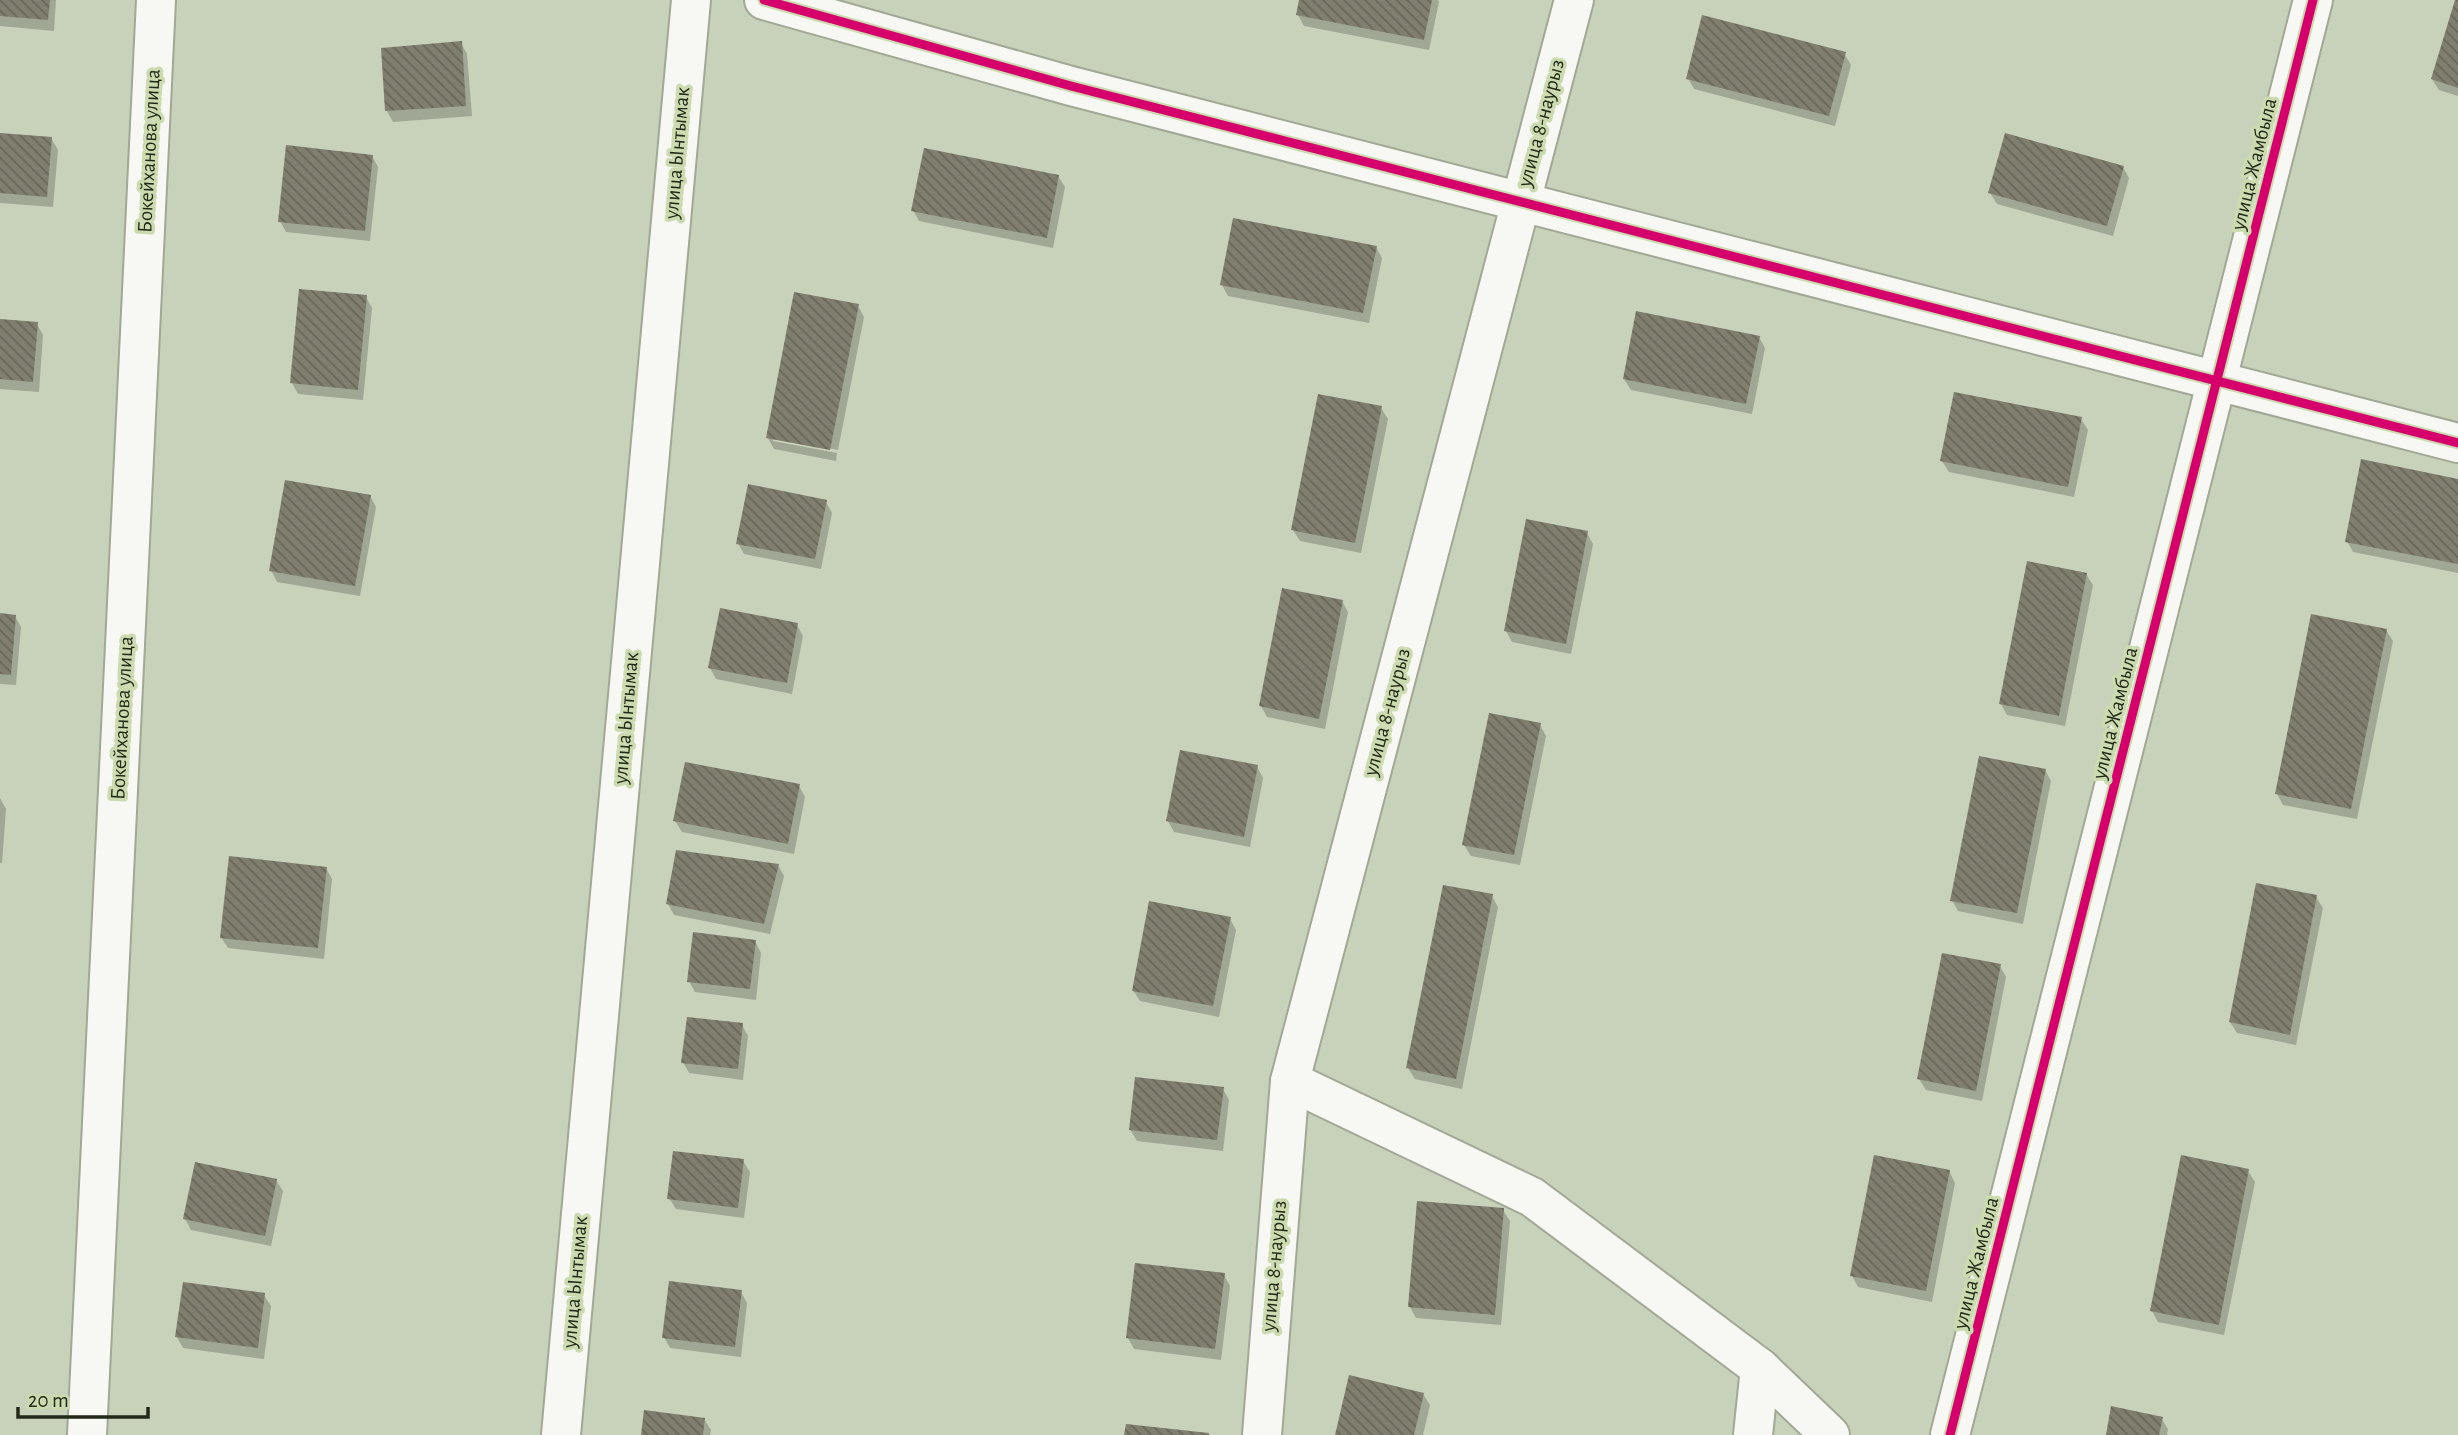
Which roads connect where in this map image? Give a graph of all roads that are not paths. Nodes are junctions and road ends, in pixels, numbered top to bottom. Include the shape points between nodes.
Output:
1 (156, 0) edge
2 (691, 0) edge
3 (764, 0) edge
4 (1574, 0) edge
5 (2313, 0) edge
6 (872, 15) edge
7 (1520, 202) junction
8 (2217, 382) junction
9 (2458, 443) edge
10 (1290, 1081) junction
11 (1760, 1368) junction
12 (87, 1435) edge
13 (561, 1435) edge
14 (1262, 1435) edge
15 (1753, 1435) edge
16 (1830, 1435) edge
17 (1950, 1435) edge

1 - 12 street, Бокейханова улица
2 - 13 street, улица Ынтымак
3 - 6 street
4 - 7 street, улица 8-наурыз
5 - 8 street, улица Жамбыла
6 - 7 street via 1085,89
7 - 8 street
7 - 10 street, улица 8-наурыз
8 - 9 street
8 - 17 street, улица Жамбыла
10 - 11 street via 1532,1197
10 - 14 street, улица 8-наурыз
11 - 15 street
11 - 16 street

